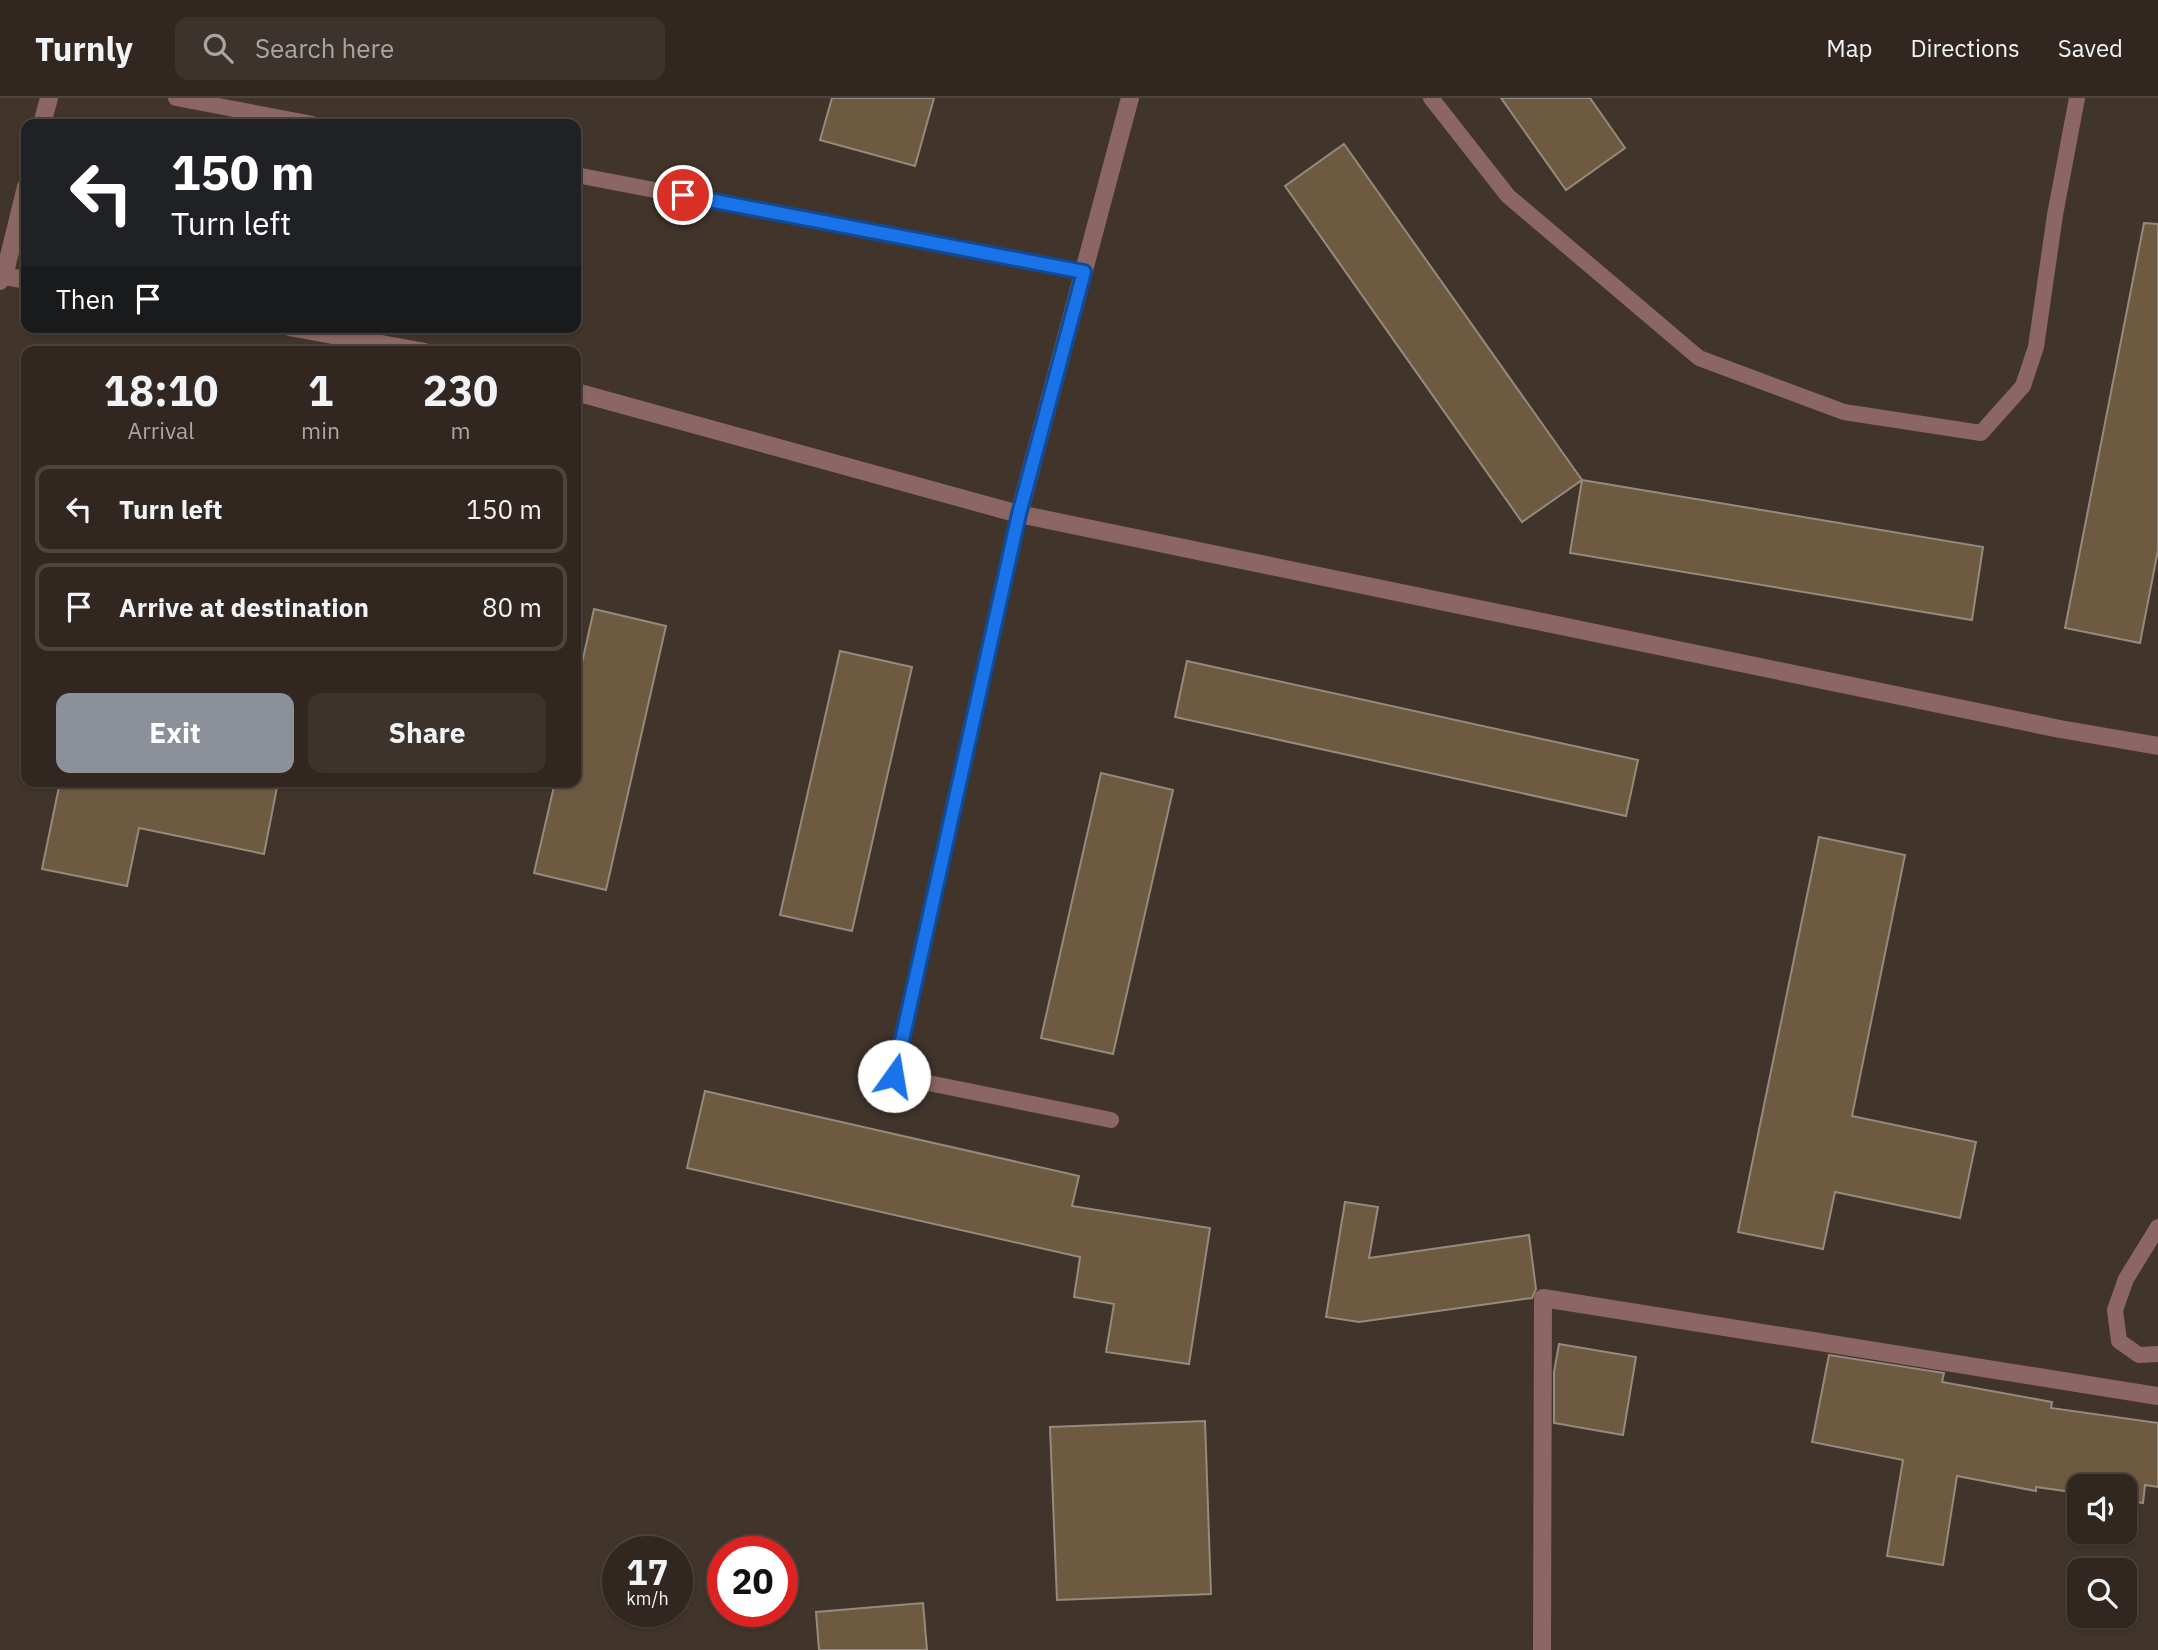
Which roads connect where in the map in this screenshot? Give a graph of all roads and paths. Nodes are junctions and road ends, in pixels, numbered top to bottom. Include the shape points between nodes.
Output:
1 (49, 98) edge
2 (176, 98) edge
3 (1130, 98) edge
4 (1431, 98) edge
5 (2077, 98) edge
6 (43, 119) edge
7 (287, 119) edge
8 (581, 175) edge
9 (21, 206) edge
10 (1084, 272) junction
11 (2, 279) edge
12 (21, 280) edge
13 (322, 333) edge
14 (392, 346) edge
15 (581, 393) edge
16 (1019, 514) junction
17 (2158, 746) edge
18 (1111, 1120) dead end
19 (2158, 1227) edge
20 (2158, 1354) edge
21 (2158, 1396) edge
22 (1542, 1650) edge

1 - 6 street
2 - 7 lane
3 - 10 street
4 - 5 lane via 1508,196 1699,358 1844,412 1981,433 2023,386 2036,347 2054,215
8 - 10 lane
9 - 11 street
10 - 16 street
11 - 12 street
13 - 14 street
15 - 16 street
16 - 17 street
16 - 18 lane via 894,1076
19 - 20 lane via 2126,1279 2116,1310 2119,1342 2139,1355
21 - 22 street via 1543,1298

